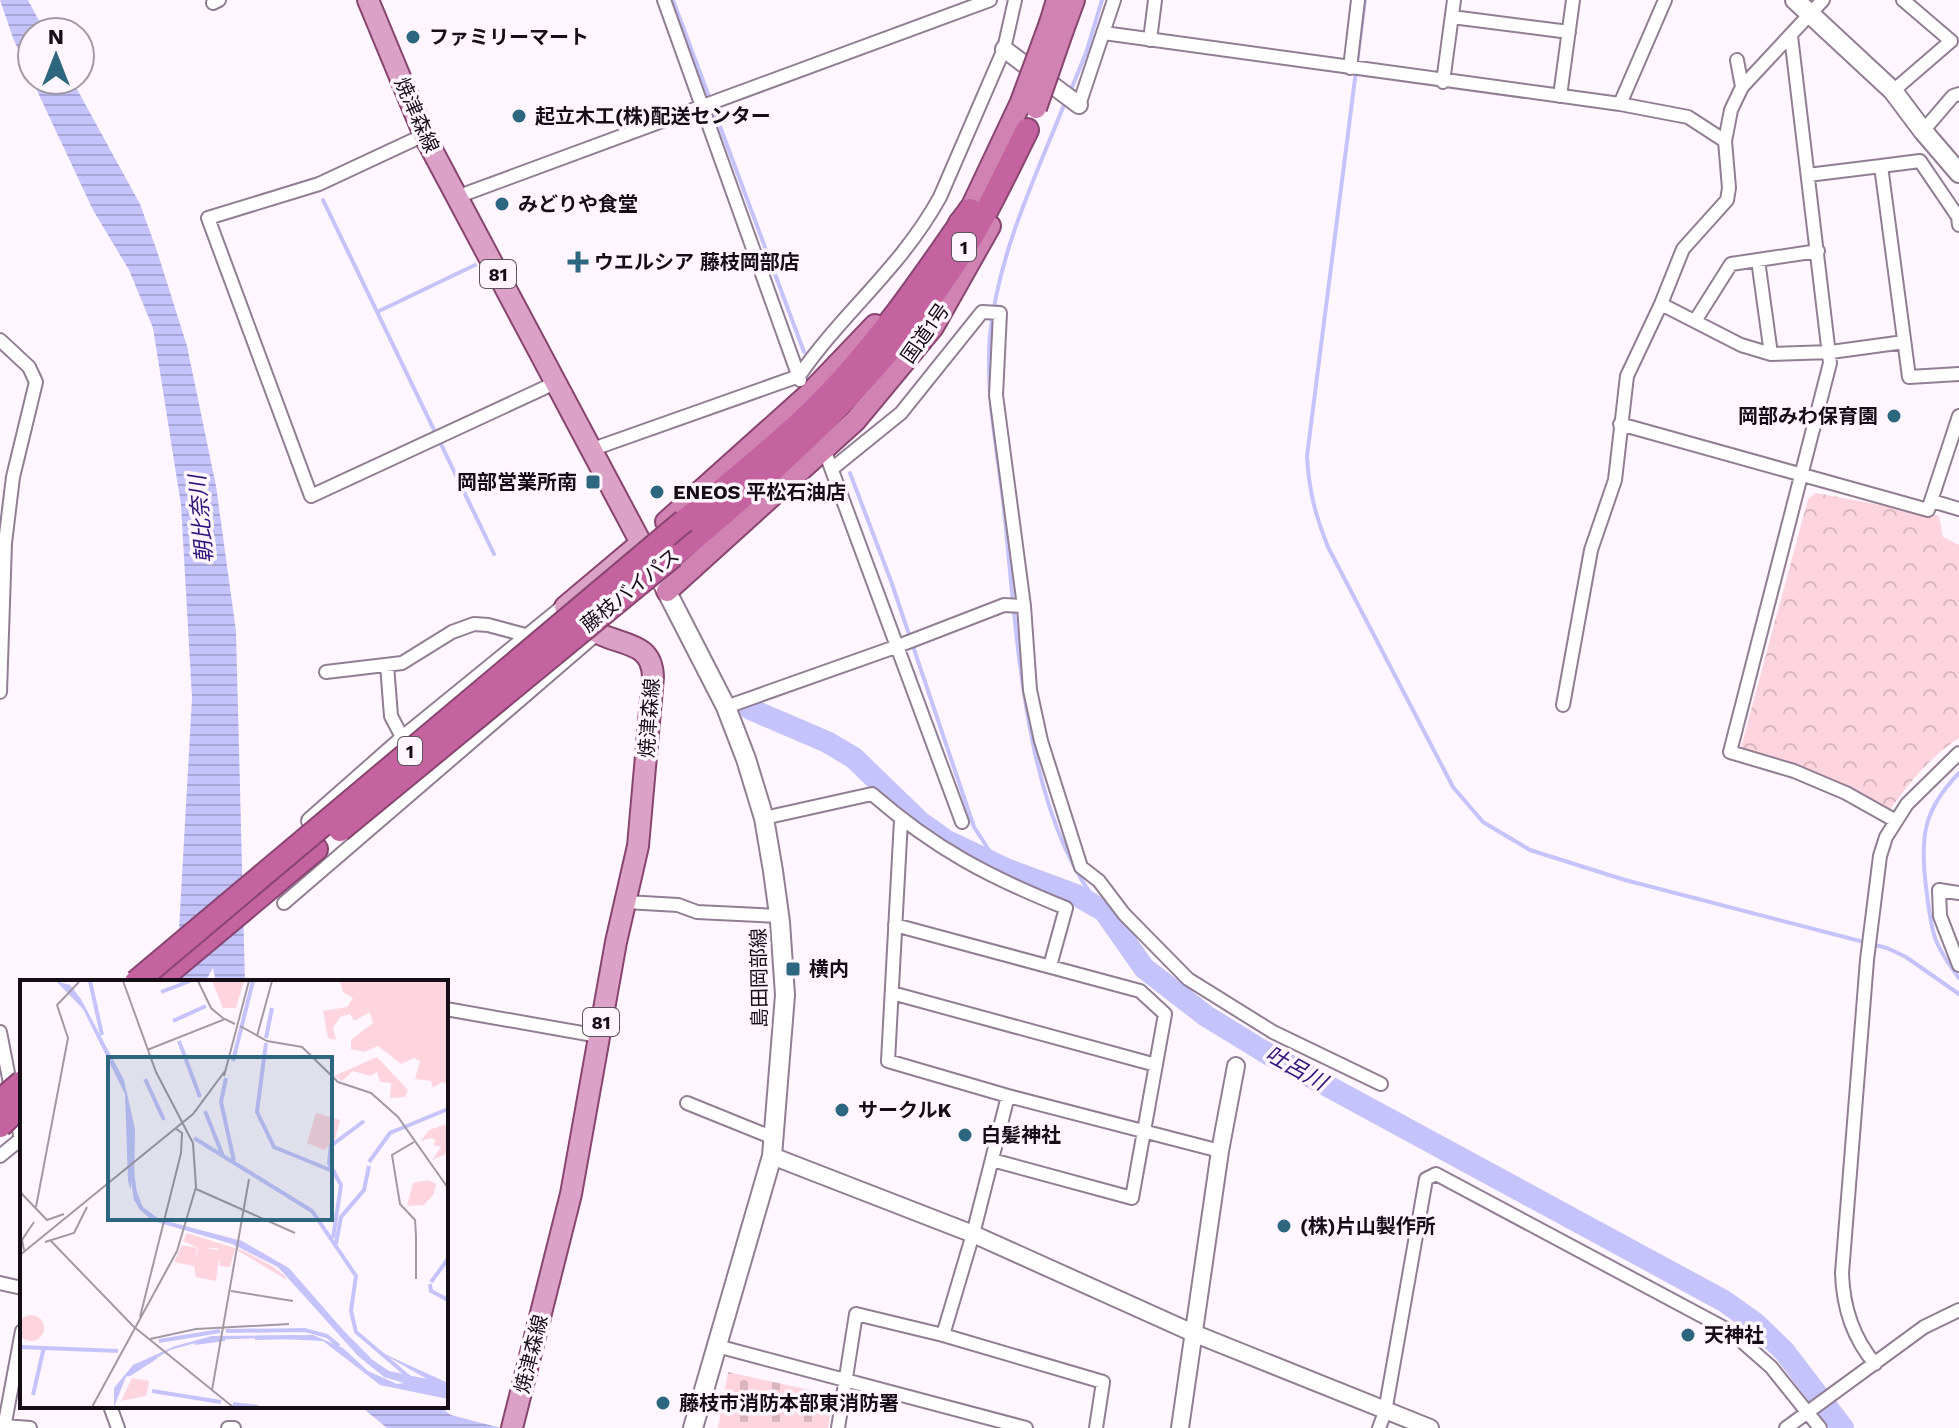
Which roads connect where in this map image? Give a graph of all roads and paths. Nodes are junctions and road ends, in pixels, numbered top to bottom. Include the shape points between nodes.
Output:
1 (368, 0) edge
2 (664, 0) edge
3 (990, 0) edge
4 (1015, 0) edge
5 (1057, 0) edge
6 (1074, 0) edge
7 (1114, 0) edge
8 (1155, 0) edge
9 (1358, 0) edge
10 (1454, 0) edge
11 (1573, 0) edge
12 (1665, 0) edge
13 (1795, 0) edge
14 (1823, 0) edge
15 (1903, 0) edge
16 (1811, 15) junction
17 (1452, 17) junction
18 (1056, 26) junction
19 (1569, 32) junction
20 (1104, 33) junction
21 (1791, 36) junction
22 (1150, 40) junction
23 (1004, 49) junction
24 (1737, 60) dead end
25 (1350, 68) junction
26 (1443, 82) junction
27 (1742, 87) junction
28 (1893, 91) junction
29 (1959, 94) edge
30 (1560, 96) junction
31 (1620, 104) junction
32 (1028, 105) junction
33 (1079, 105) joint
34 (701, 106) junction
35 (1027, 130) junction
36 (1923, 131) junction
37 (424, 135) junction
38 (1725, 141) junction
39 (1881, 166) junction
40 (1959, 173) edge
41 (1808, 175) junction
42 (454, 194) junction
43 (970, 210) junction
44 (1959, 225) edge
45 (1818, 251) junction
46 (1758, 260) junction
47 (1661, 304) junction
48 (1695, 321) junction
49 (0, 340) edge
50 (1904, 342) junction
51 (1831, 352) junction
52 (1771, 354) junction
53 (1959, 374) edge
54 (799, 376) junction
55 (557, 382) junction
56 (804, 390) dead end
57 (1959, 416) edge
58 (1620, 424) junction
59 (593, 449) junction
60 (1803, 475) junction
61 (1932, 501) junction
62 (1959, 509) edge
63 (2, 542) edge
64 (641, 543) junction
65 (667, 591) junction
66 (1024, 606) junction
67 (565, 607) junction
68 (598, 633) junction
69 (529, 636) junction
70 (898, 646) junction
71 (387, 665) junction
72 (326, 672) dead end
73 (0, 692) edge
74 (1563, 705) dead end
75 (730, 716) junction
76 (403, 739) junction
77 (1959, 753) edge
78 (764, 818) junction
79 (901, 820) junction
80 (1896, 821) junction
81 (962, 822) dead end
82 (1959, 893) edge
83 (626, 902) junction
84 (284, 903) dead end
85 (779, 916) junction
86 (895, 925) junction
87 (1959, 965) edge
88 (1050, 966) junction
89 (132, 980) edge
90 (138, 980) edge
91 (159, 980) edge
92 (892, 993) junction
93 (448, 1009) edge
94 (0, 1032) edge
95 (599, 1036) junction
96 (1156, 1065) junction
97 (1236, 1066) dead end
98 (1381, 1084) dead end
99 (14, 1092) edge
100 (1008, 1096) junction
101 (687, 1103) dead end
102 (0, 1117) edge
103 (0, 1126) edge
104 (1144, 1132) junction
105 (20, 1134) edge
106 (20, 1142) edge
107 (774, 1147) junction
108 (1220, 1151) junction
109 (0, 1156) edge
110 (992, 1160) junction
111 (973, 1234) junction
112 (0, 1283) edge
113 (20, 1288) edge
114 (1959, 1310) edge
115 (1193, 1333) junction
116 (943, 1335) junction
117 (20, 1342) edge
118 (717, 1346) junction
119 (1875, 1364) junction
120 (844, 1381) junction
121 (111, 1408) edge
122 (1385, 1409) junction
123 (1809, 1411) junction
124 (4, 1427) edge
125 (30, 1428) edge
126 (118, 1428) edge
127 (512, 1428) edge
128 (693, 1428) edge
129 (838, 1428) edge
130 (1026, 1428) edge
131 (1096, 1428) edge
132 (1180, 1428) edge
133 (1379, 1428) edge
134 (1430, 1428) edge
135 (1786, 1428) edge
136 (1820, 1428) edge

1 - 37 main road, 焼津森線 / 81
2 - 34 street
3 - 34 street
4 - 23 street
5 - 18 highway, 国道1号 / 1
6 - 18 highway, 国道1号 / 1
7 - 20 street
8 - 22 street
9 - 25 street
10 - 17 street
11 - 19 street
12 - 31 street
13 - 16 main road
14 - 16 street
15 - 28 street via 1951,41
16 - 21 street
16 - 28 main road
17 - 19 street
17 - 26 street
18 - 32 highway, 国道1号 / 1, bridge
19 - 30 street
20 - 22 street
20 - 33 street
21 - 27 street
21 - 41 street
22 - 25 street
23 - 33 street
23 - 54 street via 927,221
24 - 27 street
25 - 26 street
26 - 30 street
27 - 38 street
28 - 36 main road
29 - 36 street
30 - 31 street
31 - 38 street via 1688,117
32 - 35 highway, 国道1号 / 1
32 - 43 highway, 国道1号 / 1
34 - 42 street
34 - 54 street
35 - 65 highway, 国道1号 / 1 via 996,215 933,327 855,421
35 - 91 highway, 藤枝バイパス / 1, bridge via 971,238 926,302 795,451
36 - 40 main road
37 - 42 main road, 焼津森線 / 81
37 - 55 street via 319,184 208,218 311,496
38 - 47 street via 1727,200 1683,249
39 - 41 street
39 - 44 street via 1920,161
39 - 50 street
41 - 45 street
42 - 55 main road, 焼津森線 / 81
43 - 64 highway, 国道1号 / 1 via 868,334 810,393
43 - 90 highway, 藤枝バイパス / 1, bridge via 907,303 807,416
45 - 46 street
45 - 51 street
46 - 48 street via 1731,264
46 - 52 street
47 - 48 street
47 - 58 street via 1627,376
48 - 52 street
49 - 63 street via 29,367 36,382
50 - 51 street
50 - 53 street via 1909,377
51 - 52 street
51 - 60 street
54 - 56 street
54 - 59 street
55 - 59 main road, 焼津森線 / 81
57 - 61 street
58 - 60 street
58 - 74 street via 1615,480 1591,550
59 - 64 main road, 焼津森線 / 81
60 - 61 street via 1928,510
60 - 80 street via 1730,752 1794,771
61 - 62 street
63 - 73 street
64 - 65 main road, 島田岡部線
64 - 67 main road
65 - 75 main road, 島田岡部線
66 - 70 street via 1004,605
66 - 70 street via 996,395 1000,313 982,312 901,413 830,462
66 - 98 street via 1038,728 1081,867 1188,979 1273,1032
67 - 68 main road, 焼津森線 / 81
67 - 69 street
68 - 83 main road, 焼津森線 / 81 via 644,651 653,666 642,817
68 - 84 street
69 - 71 street via 474,624 402,663
69 - 76 street
70 - 75 street
70 - 81 street
71 - 72 street
71 - 76 street via 391,716
75 - 78 main road, 島田岡部線
76 - 89 street, bridge
77 - 80 street
78 - 79 street via 872,794
78 - 85 main road, 島田岡部線
79 - 86 street
79 - 88 street via 956,857 1066,908
80 - 119 street via 1880,856 1869,934 1843,1290 1855,1334
82 - 87 street via 1939,890 1940,916
83 - 85 street
83 - 95 main road, 焼津森線 / 81
85 - 107 main road, 島田岡部線 via 785,995
86 - 88 street
86 - 92 street
88 - 96 street via 1140,991 1165,1014
92 - 96 street
92 - 100 street via 888,1061
93 - 95 street
94 - 99 street
95 - 127 main road, 焼津森線 / 81 via 571,1194
96 - 104 street
97 - 108 street
99 - 102 highway, bridge
99 - 103 highway, bridge
99 - 105 street
100 - 104 street
100 - 110 street
101 - 107 street
104 - 108 street
104 - 110 street via 1132,1198
106 - 109 street
107 - 111 street
107 - 118 main road, 島田岡部線
108 - 115 street
110 - 111 street
111 - 115 street
111 - 116 street
112 - 113 street
114 - 119 street via 1924,1327
115 - 122 street
115 - 132 street
116 - 120 street via 856,1314
116 - 131 street via 1103,1382
117 - 124 street
118 - 120 street
118 - 128 main road, 島田岡部線
119 - 123 street
120 - 129 street
120 - 130 street
121 - 126 street
122 - 123 street via 1426,1179 1436,1174 1730,1331 1756,1351
122 - 133 street
122 - 134 street
123 - 135 street
123 - 136 street
124 - 125 street

